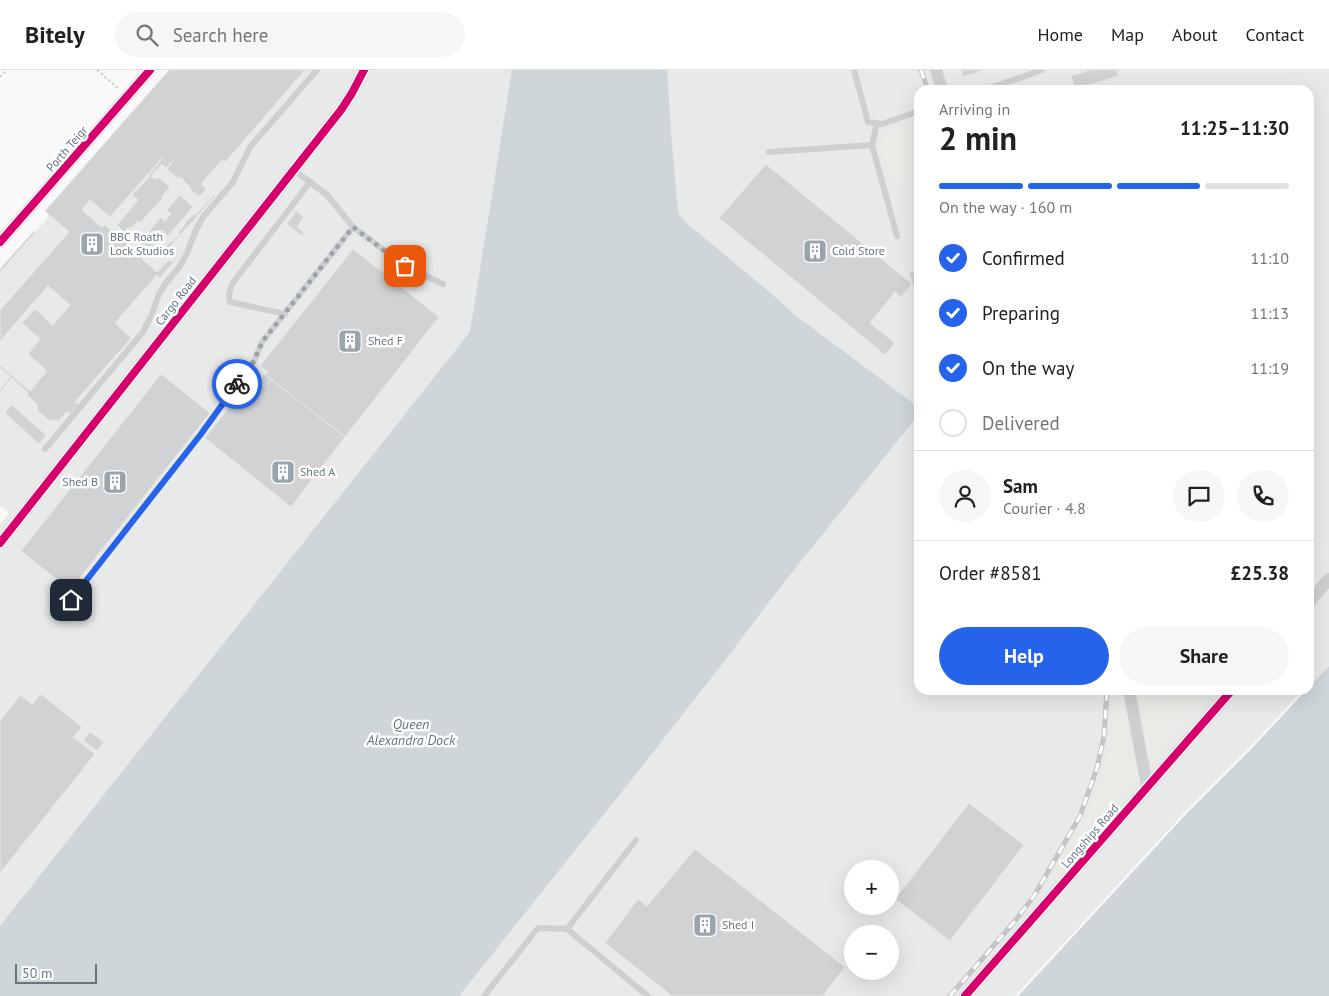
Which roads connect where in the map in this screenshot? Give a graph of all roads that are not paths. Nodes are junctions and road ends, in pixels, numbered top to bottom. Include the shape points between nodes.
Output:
1 (150, 70) edge
2 (317, 70) edge
3 (364, 70) edge
4 (854, 70) edge
5 (936, 70) edge
6 (1042, 70) edge
7 (940, 85) edge
8 (998, 85) edge
9 (914, 113) edge
10 (877, 123) junction
11 (872, 145) junction
12 (769, 152) dead end
13 (294, 170) junction
14 (310, 182) junction
15 (353, 227) junction
16 (897, 236) dead end
17 (0, 242) edge
18 (443, 284) dead end
19 (285, 314) junction
20 (45, 448) dead end
21 (0, 543) edge
22 (1329, 579) edge
23 (1314, 596) edge
24 (71, 600) dead end
25 (1130, 695) edge
26 (1228, 695) edge
27 (1147, 786) junction
28 (636, 840) dead end
29 (568, 929) junction
30 (484, 996) edge
31 (648, 996) edge
32 (965, 996) edge

1 - 17 street, Porth Teigr
2 - 20 lane via 250,147 233,182 203,217 184,258 159,294 138,339
3 - 13 street, Cargo Road via 348,101
4 - 10 lane via 868,122
5 - 7 street
6 - 8 lane
9 - 10 lane
10 - 11 lane
11 - 12 lane
11 - 16 lane
13 - 14 lane
13 - 21 street, Cargo Road
14 - 15 lane via 327,195
14 - 19 lane via 232,284 230,294 230,302
15 - 18 lane via 405,266
15 - 19 lane
19 - 24 lane via 262,342 254,361 201,434
22 - 23 street
25 - 27 street
26 - 27 street, Longships Road
27 - 32 street, Longships Road
28 - 29 lane
29 - 30 lane via 538,928
29 - 31 lane

